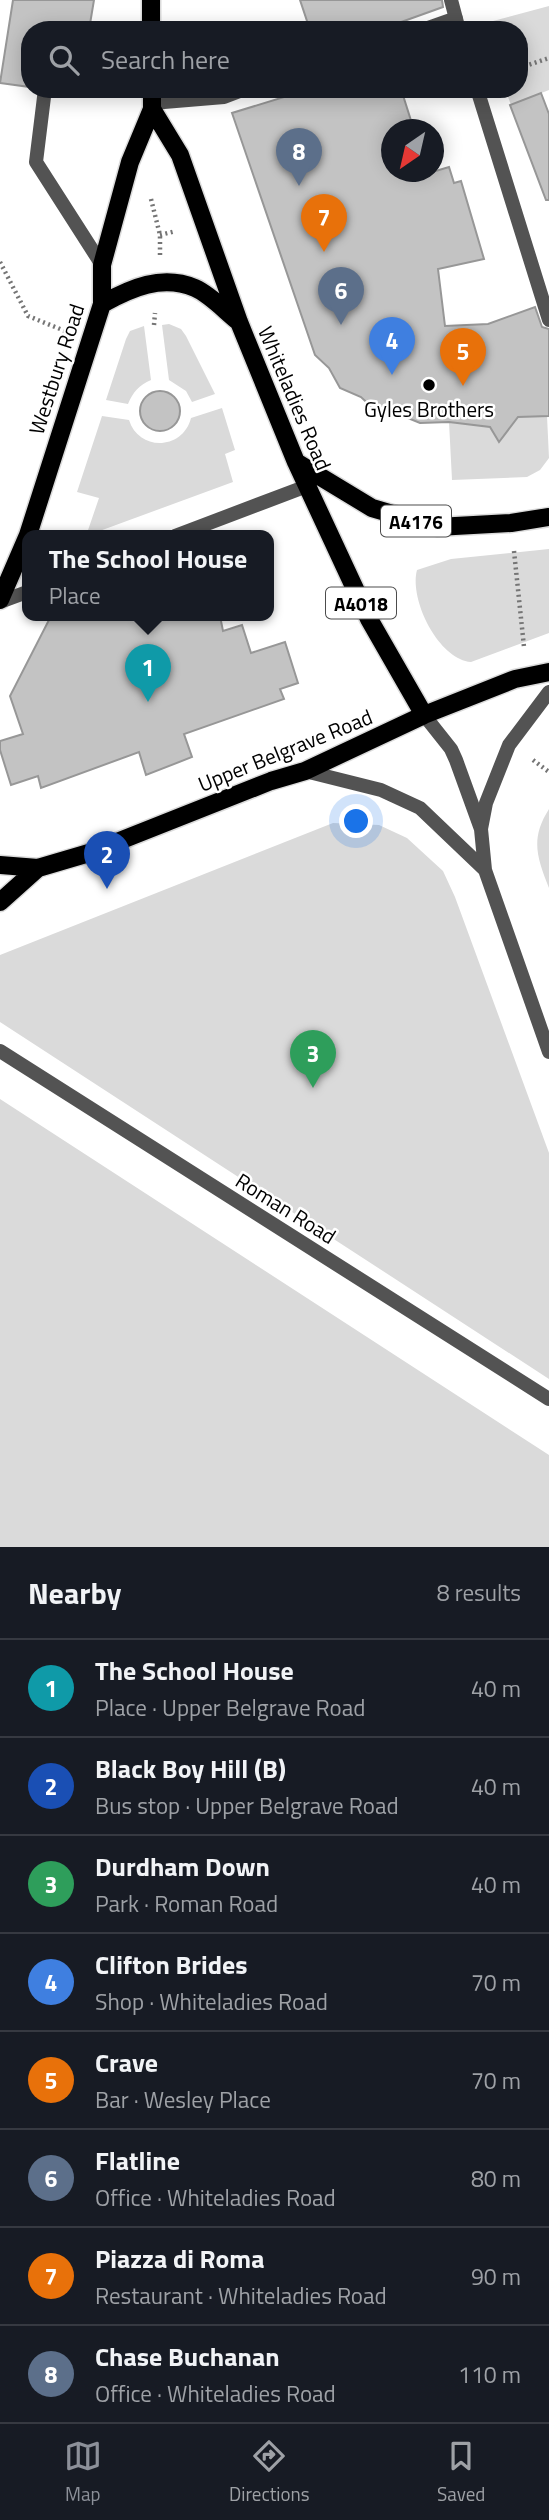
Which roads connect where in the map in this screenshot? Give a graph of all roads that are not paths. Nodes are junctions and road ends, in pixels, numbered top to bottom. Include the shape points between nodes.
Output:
1 (151, 0) edge
2 (452, 0) edge
3 (151, 21) edge
4 (457, 21) edge
5 (44, 98) edge
6 (188, 98) edge
7 (480, 98) edge
8 (152, 100) edge
9 (102, 265) junction
10 (102, 304) junction
11 (549, 320) edge
12 (239, 322) junction
13 (296, 462) junction
14 (307, 486) junction
15 (549, 517) edge
16 (30, 530) edge
17 (192, 530) edge
18 (22, 549) edge
19 (22, 594) edge
20 (0, 601) edge
21 (549, 672) edge
22 (549, 692) edge
23 (424, 715) junction
24 (305, 771) junction
25 (481, 829) junction
26 (0, 865) edge
27 (38, 869) junction
28 (485, 870) junction
29 (0, 902) edge
30 (0, 1051) edge
31 (549, 1052) edge
32 (549, 1399) edge

1 - 3 main road
2 - 4 street
5 - 9 street via 36,162
6 - 8 street
7 - 11 street
8 - 9 main road, Westbury Road
8 - 12 main road, Whiteladies Road / A4018 via 180,156
9 - 10 main road, Westbury Road
10 - 12 main road via 131,289 175,283 197,289
10 - 16 main road, Westbury Road
12 - 13 main road, Whiteladies Road / A4018
13 - 14 main road, Whiteladies Road / A4018
13 - 15 main road, A4176 via 372,508 437,527
14 - 17 street
14 - 23 main road, Whiteladies Road / A4018 via 369,619
18 - 20 main road, Westbury Road
19 - 20 street
21 - 23 main road, Upper Belgrave Road via 515,679
22 - 25 street via 509,745
23 - 24 main road, Upper Belgrave Road
23 - 25 street via 452,750
24 - 27 main road, Upper Belgrave Road
24 - 28 street via 381,790 420,808
25 - 28 street
26 - 27 main road, Upper Belgrave Road
27 - 29 main road, Upper Belgrave Road
28 - 31 street
30 - 32 street, Roman Road

